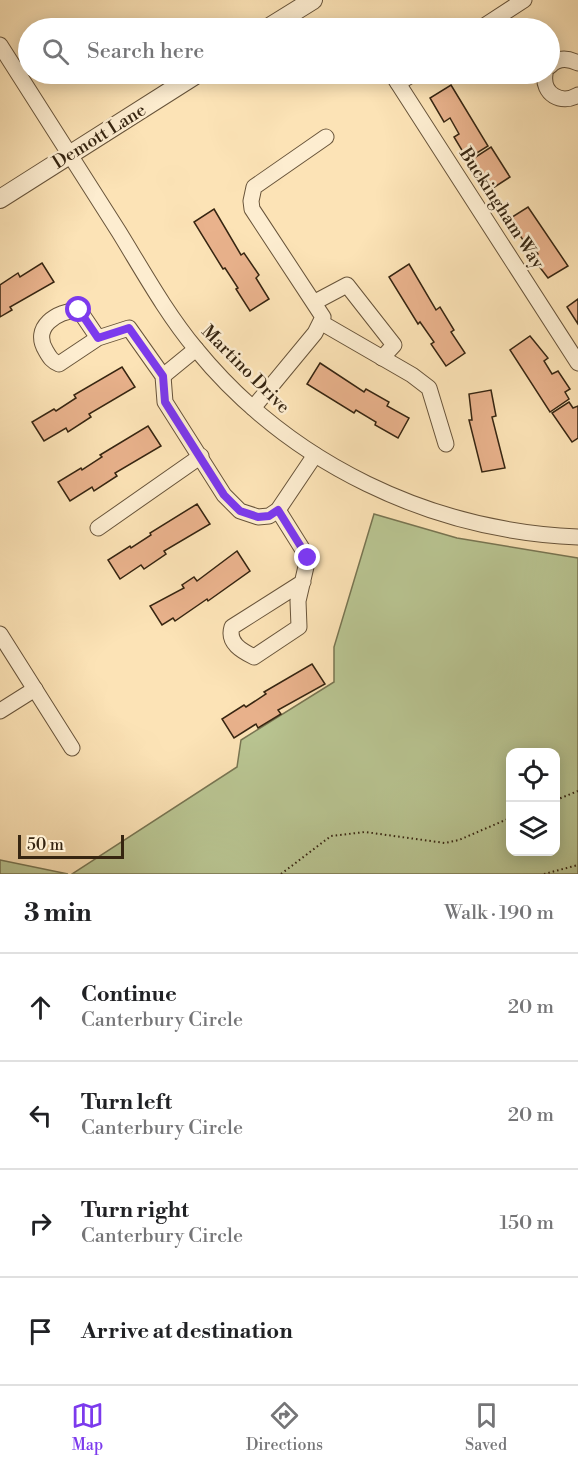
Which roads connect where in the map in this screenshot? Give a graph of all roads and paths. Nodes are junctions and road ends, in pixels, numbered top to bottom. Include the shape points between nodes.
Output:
1 (313, 0) edge
2 (524, 0) edge
3 (284, 18) edge
4 (496, 18) edge
5 (0, 45) edge
6 (560, 59) edge
7 (578, 63) edge
8 (18, 73) edge
9 (25, 84) edge
10 (181, 84) edge
11 (399, 84) edge
12 (546, 84) edge
13 (578, 95) edge
14 (326, 137) dead end
15 (70, 155) junction
16 (0, 199) edge
17 (315, 302) junction
18 (322, 323) junction
19 (98, 338) dead end
20 (196, 349) junction
21 (382, 358) junction
22 (578, 363) edge
23 (163, 376) junction
24 (253, 408) junction
25 (446, 444) dead end
26 (315, 455) junction
27 (201, 456) junction
28 (278, 510) junction
29 (98, 528) dead end
30 (578, 537) edge
31 (303, 582) junction
32 (0, 634) edge
33 (35, 689) junction
34 (0, 711) edge
35 (72, 748) dead end
36 (578, 791) edge
37 (560, 798) edge
38 (506, 820) edge
39 (578, 865) edge
40 (281, 874) edge
41 (544, 874) edge

1 - 3 street
2 - 4 street
5 - 8 street, Martino Drive
6 - 7 street
9 - 15 street, Martino Drive
10 - 15 street, Demott Lane
11 - 22 street, Buckingham Way
12 - 13 street via 553,96 569,99
14 - 17 street via 260,181 254,187 251,201 252,209
15 - 16 street, Demott Lane
15 - 20 street, Martino Drive
17 - 18 street
17 - 21 street via 347,285 394,345
18 - 21 street
18 - 24 street
19 - 23 street via 129,328
20 - 23 street
20 - 24 street, Martino Drive
21 - 25 street via 429,388
23 - 27 street via 165,402
24 - 26 street, Martino Drive
26 - 28 street
26 - 30 street, Martino Drive via 355,478 429,511 507,531
27 - 28 street via 224,495 240,511 258,517
27 - 29 street
28 - 31 street via 308,558
31 - 31 street via 298,601 299,627 254,657 239,650 232,638 232,627
32 - 33 street
33 - 34 street
33 - 35 street
36 - 37 path
38 - 40 path via 445,843 365,832 331,836
39 - 41 path

